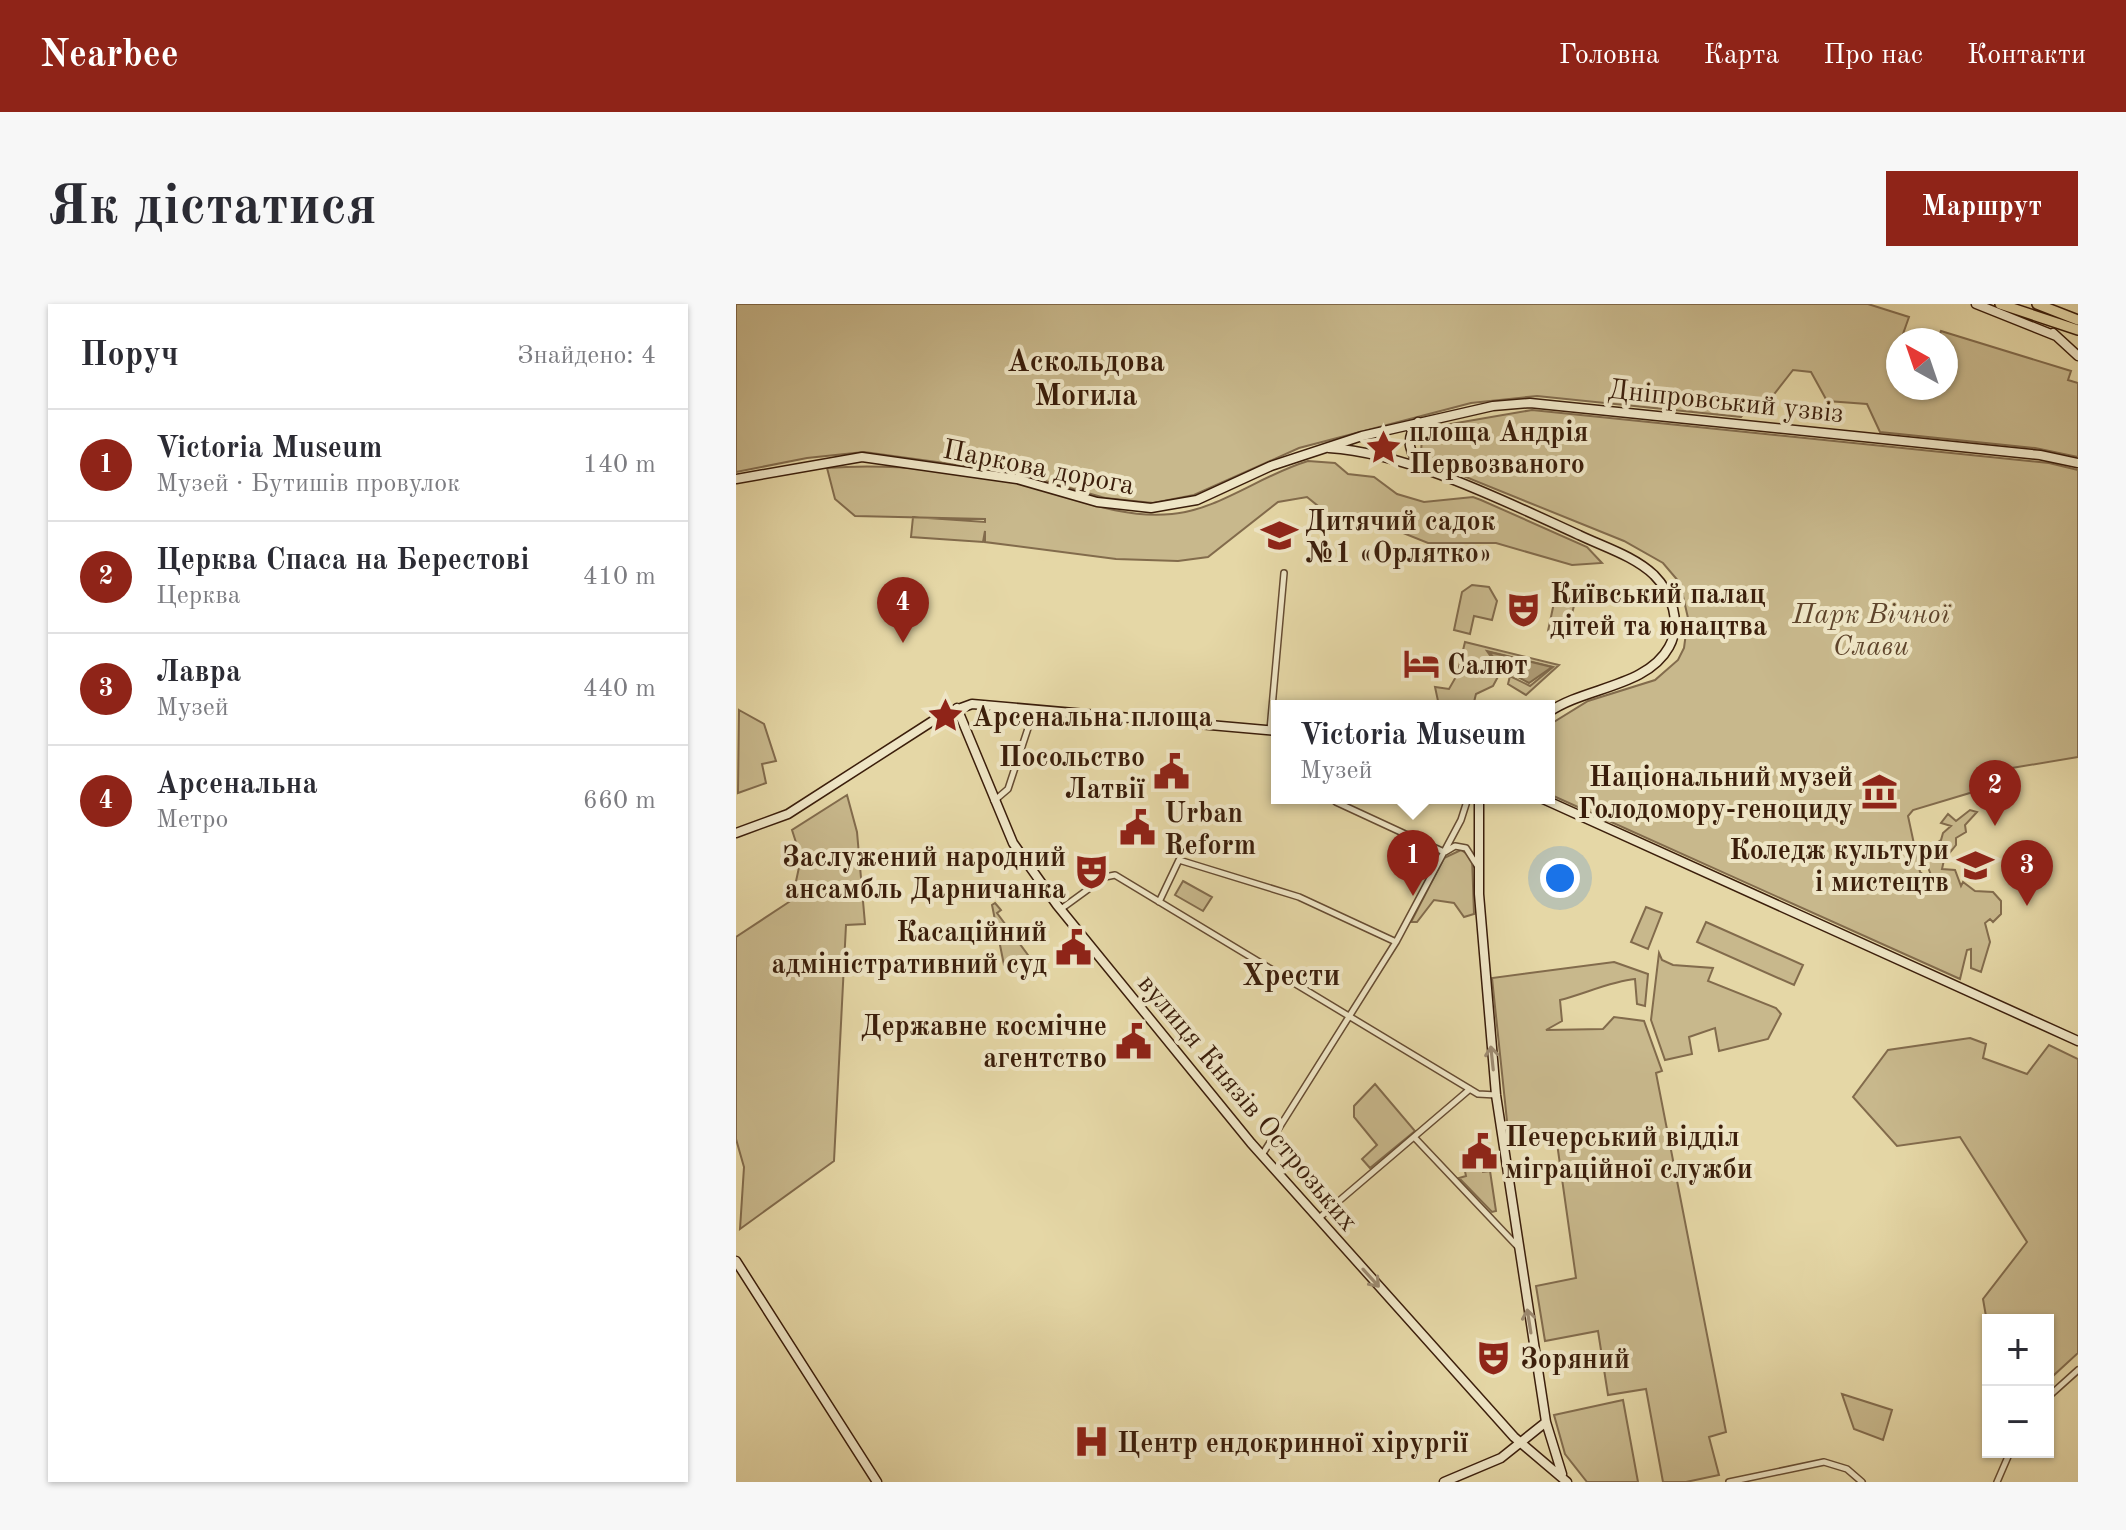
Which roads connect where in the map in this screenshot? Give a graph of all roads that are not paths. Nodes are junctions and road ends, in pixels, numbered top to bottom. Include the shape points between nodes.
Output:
1 (1976, 304) edge
2 (2000, 304) edge
3 (2037, 304) edge
4 (2035, 316) junction
5 (2078, 320) edge
6 (2078, 330) edge
7 (2056, 336) junction
8 (2078, 356) edge
9 (1418, 422) junction
10 (1324, 448) junction
11 (2078, 463) edge
12 (1432, 473) junction
13 (736, 479) edge
14 (1284, 573) dead end
15 (1275, 700) edge
16 (957, 708) junction
17 (1555, 708) edge
18 (1035, 709) junction
19 (1271, 731) edge
20 (994, 801) junction
21 (1340, 804) edge
22 (1466, 804) edge
23 (1480, 804) edge
24 (1554, 804) edge
25 (736, 833) edge
26 (1444, 852) junction
27 (1478, 868) junction
28 (1159, 902) junction
29 (1061, 909) junction
30 (1396, 942) junction
31 (1350, 1018) junction
32 (2078, 1041) edge
33 (1470, 1089) junction
34 (1496, 1095) junction
35 (1414, 1137) junction
36 (1262, 1155) junction
37 (1318, 1219) junction
38 (1518, 1247) junction
39 (736, 1261) edge
40 (2078, 1370) edge
41 (2054, 1392) edge
42 (1546, 1422) junction
43 (1522, 1443) junction
44 (2007, 1458) edge
45 (1565, 1480) edge
46 (877, 1482) edge
47 (1444, 1482) edge
48 (1729, 1482) edge
49 (1862, 1482) edge
50 (1997, 1482) edge

1 - 7 main road
2 - 4 main road
3 - 5 main road
4 - 6 main road
4 - 7 main road
7 - 8 main road
9 - 10 main road
9 - 11 main road, Дніпровський узвіз via 1530,403
9 - 12 main road via 1410,451
10 - 12 main road via 1371,453
10 - 13 main road, Паркова дорога via 1197,500 1151,508 1097,502 1017,479 862,457
12 - 17 main road via 1629,558 1655,576 1669,597 1675,629 1662,658 1635,678 1573,697
14 - 15 street
16 - 18 main road via 982,702
16 - 20 main road, вулиця Князів Острозьких
16 - 25 main road via 788,814
18 - 19 main road
18 - 20 street via 1008,789
20 - 29 main road, вулиця Князів Острозьких via 1019,853
21 - 26 street
22 - 26 street
23 - 27 main road
24 - 32 main road
26 - 27 street via 1462,846
26 - 30 street
34 -> 27 main road
28 - 29 street via 1115,875
28 - 30 street via 1179,860 1299,897
28 - 31 street
29 - 36 main road, вулиця Князів Острозьких
30 - 31 street
31 - 33 street
31 - 36 street
33 - 34 street
33 - 35 street
34 - 38 main road
35 - 37 street
35 - 38 street
36 - 37 main road, вулиця Князів Острозьких
37 -> 43 main road, вулиця Князів Острозьких
42 -> 38 main road
39 - 46 main road
40 - 41 street
42 - 43 main road
42 - 45 main road
43 - 45 main road, вулиця Князів Острозьких
43 - 47 main road via 1501,1458
44 - 50 street
48 - 49 street via 1824,1462 1847,1469

